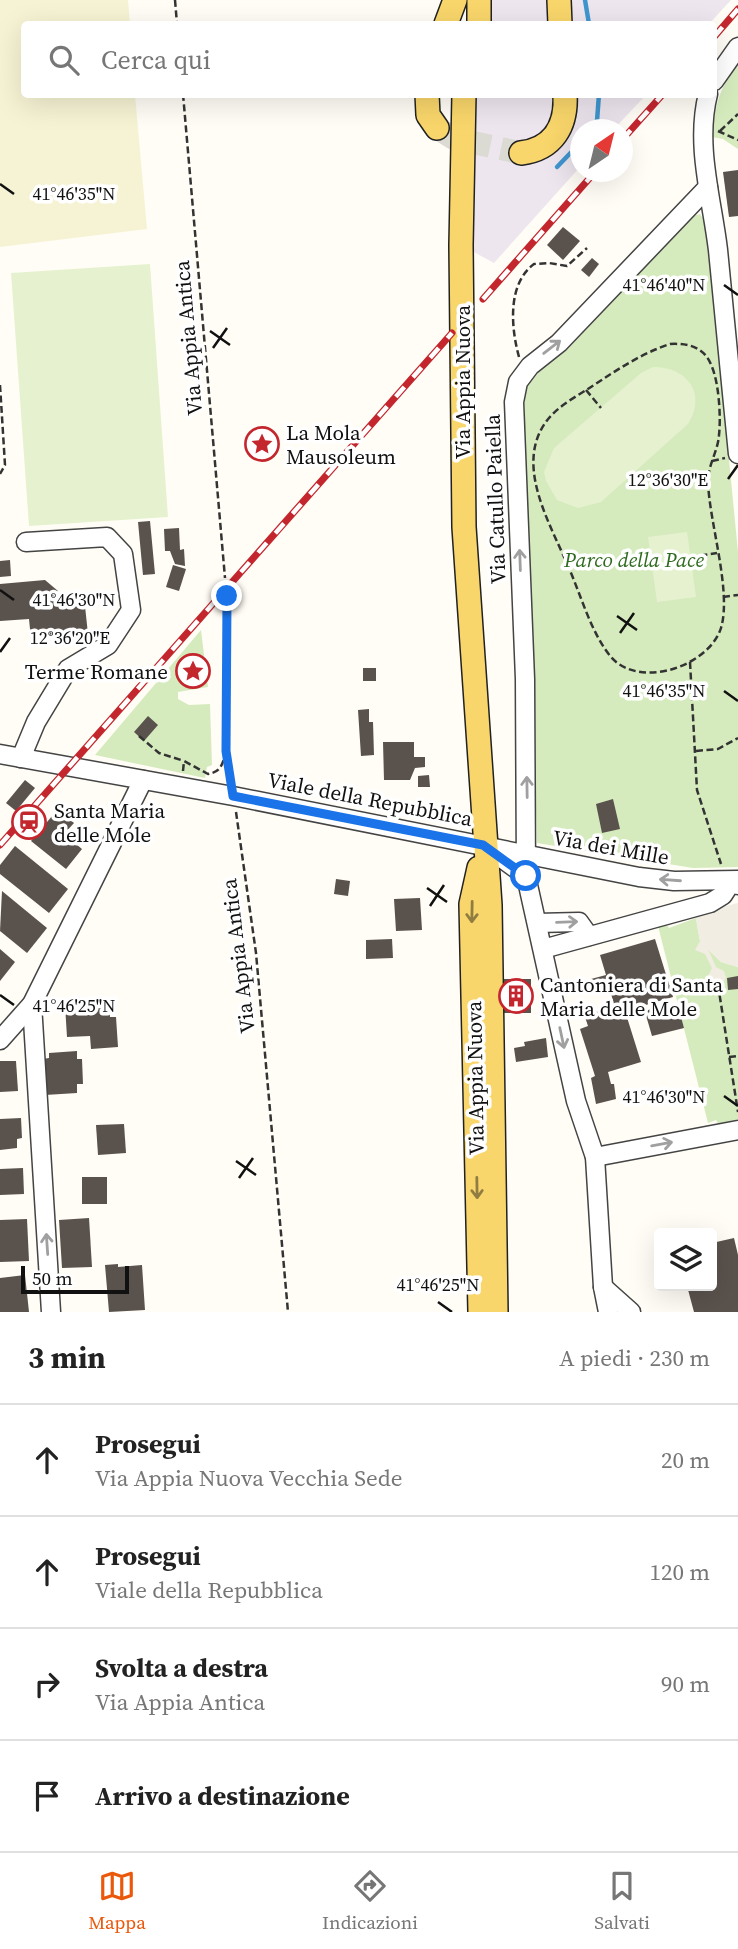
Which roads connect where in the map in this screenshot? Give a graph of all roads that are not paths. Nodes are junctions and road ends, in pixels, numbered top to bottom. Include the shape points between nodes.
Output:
1 (455, 0) edge
2 (466, 0) edge
3 (480, 0) edge
4 (559, 0) edge
5 (447, 21) edge
6 (466, 21) edge
7 (479, 21) edge
8 (560, 21) edge
9 (738, 47) edge
10 (717, 76) edge
11 (427, 98) edge
12 (464, 98) edge
13 (477, 98) edge
14 (565, 98) edge
15 (708, 98) edge
16 (436, 128) dead end
17 (521, 153) tunnel mouth
18 (708, 187) junction
19 (731, 316) edge
20 (738, 454) edge
21 (26, 542) dead end
22 (473, 670) junction
23 (0, 754) edge
24 (22, 758) junction
25 (143, 780) junction
26 (483, 845) junction
27 (528, 855) junction
28 (526, 876) junction
29 (733, 882) edge
30 (537, 923) junction
31 (589, 936) junction
32 (543, 948) junction
33 (32, 1004) junction
34 (0, 1040) edge
35 (738, 1130) edge
36 (595, 1157) junction
37 (603, 1286) junction
38 (51, 1312) edge
39 (480, 1312) edge
40 (496, 1312) edge
41 (608, 1312) edge
42 (631, 1312) edge

1 - 5 main road
2 - 6 main road
3 - 7 main road
4 - 8 main road
9 - 10 street
11 - 16 main road via 428,115
12 - 22 main road, Via Appia Nuova via 464,527
13 - 22 main road, Via Appia Nuova via 474,247 479,527
14 - 17 main road via 561,131 540,151
15 - 18 street via 712,130
18 - 19 street
27 -> 18 street, Via Catullo Paiella via 514,402 523,373 559,343
19 - 20 street
21 - 24 street via 107,537 122,554 131,610 108,645 68,669 36,722
22 - 26 main road, Via Appia Nuova
23 - 24 street, Viale della Repubblica
24 - 25 street, Viale della Repubblica
25 - 26 street, Viale della Repubblica
25 - 33 street
26 - 27 street, Via dei Mille
26 - 28 street
26 -> 39 main road, Via Appia Nuova via 471,904
26 - 40 main road, Via Appia Nuova via 490,905
27 - 28 street, Via Catullo Paiella
29 -> 27 street, Via dei Mille via 651,879
28 - 30 street, Via Catullo Paiella
29 - 31 street via 710,903
30 -> 31 street via 579,922
30 - 32 street, Via Catullo Paiella
31 - 32 street
32 -> 36 street, Via Catullo Paiella via 576,1101
33 - 34 street
38 -> 33 street
36 -> 35 street
36 - 37 street, Via Catullo Paiella
37 - 41 street, Via Catullo Paiella
37 - 42 street

